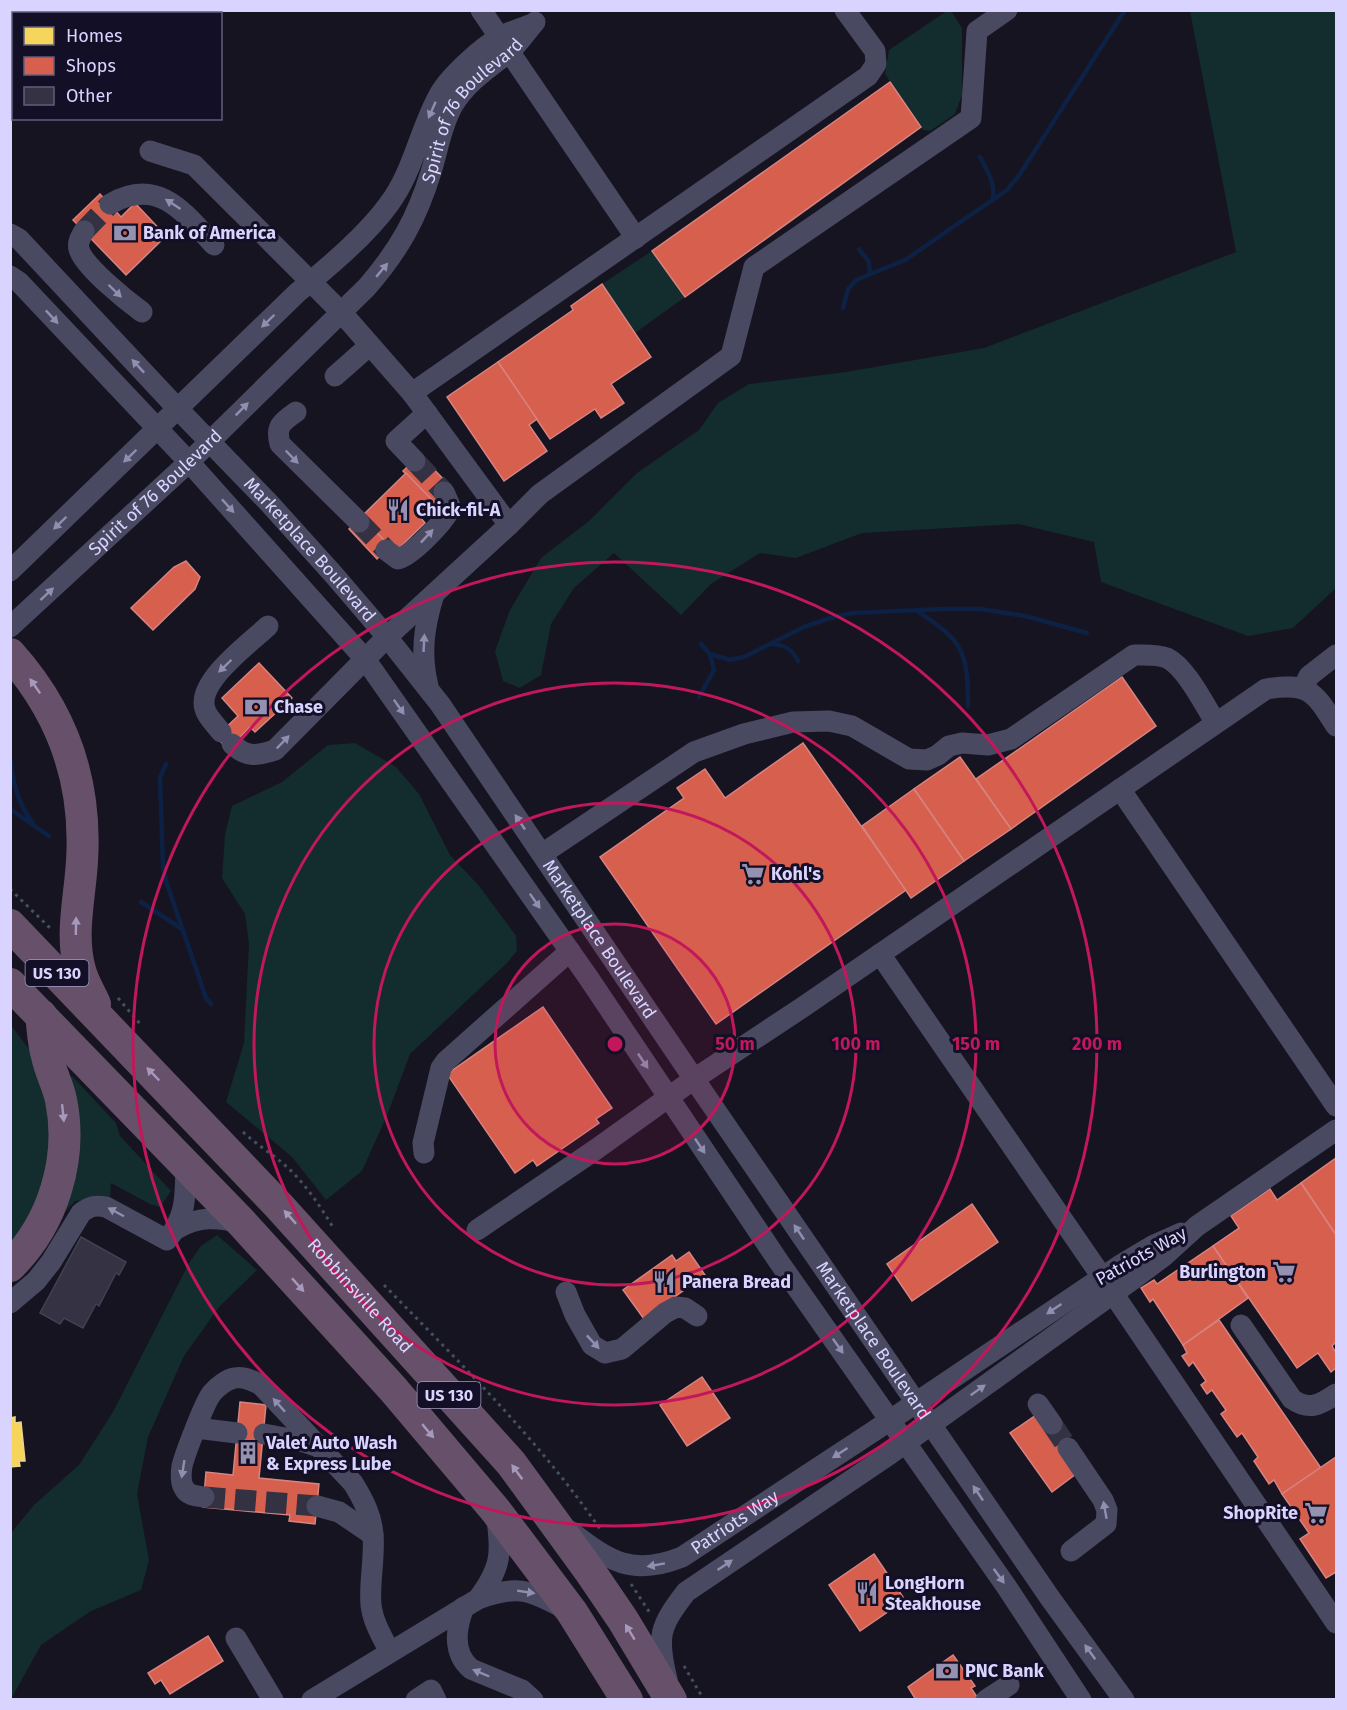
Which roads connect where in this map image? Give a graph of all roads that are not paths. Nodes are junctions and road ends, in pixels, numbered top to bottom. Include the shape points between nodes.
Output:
1 (481, 10) edge
2 (845, 10) edge
3 (1007, 10) edge
4 (504, 44) junction
5 (150, 151) dead end
6 (110, 204) tunnel mouth
7 (84, 231) tunnel mouth
8 (10, 234) edge
9 (636, 238) junction
10 (214, 245) dead end
11 (10, 276) edge
12 (311, 281) junction
13 (142, 312) dead end
14 (342, 313) junction
15 (369, 346) junction
16 (335, 376) dead end
17 (412, 393) junction
18 (178, 409) junction
19 (296, 412) dead end
20 (427, 413) junction
21 (158, 429) junction
22 (209, 442) junction
23 (416, 461) tunnel mouth
24 (189, 462) junction
25 (444, 492) dead end
26 (358, 522) tunnel mouth
27 (509, 525) junction
28 (386, 550) tunnel mouth
29 (10, 571) edge
30 (434, 594) junction
31 (267, 626) dead end
32 (10, 627) edge
33 (387, 637) junction
34 (10, 654) edge
35 (1336, 655) edge
36 (365, 659) junction
37 (1303, 688) junction
38 (430, 693) junction
39 (1216, 723) junction
40 (1336, 726) edge
41 (1120, 789) junction
42 (542, 854) junction
43 (10, 925) edge
44 (570, 951) junction
45 (880, 954) junction
46 (10, 984) edge
47 (109, 1009) junction
48 (40, 1015) junction
49 (694, 1079) junction
50 (668, 1097) junction
51 (1336, 1106) edge
52 (1336, 1130) edge
53 (424, 1153) dead end
54 (186, 1166) junction
55 (242, 1223) junction
56 (477, 1230) dead end
57 (172, 1234) junction
58 (10, 1266) edge
59 (1108, 1285) junction
60 (566, 1292) dead end
61 (10, 1303) edge
62 (697, 1316) dead end
63 (1241, 1325) dead end
64 (1336, 1394) edge
65 (915, 1402) junction
66 (1038, 1404) dead end
67 (889, 1421) junction
68 (931, 1424) junction
69 (1052, 1424) tunnel mouth
70 (196, 1428) junction
71 (237, 1432) dead end
72 (264, 1434) dead end
73 (904, 1443) junction
74 (317, 1446) junction
75 (1068, 1448) tunnel mouth
76 (204, 1497) tunnel mouth
77 (316, 1506) tunnel mouth
78 (496, 1511) junction
79 (548, 1514) junction
80 (373, 1535) junction
81 (1071, 1551) dead end
82 (471, 1603) junction
83 (572, 1612) junction
84 (1336, 1623) edge
85 (236, 1638) dead end
86 (390, 1652) junction
87 (1009, 1685) dead end
88 (273, 1700) edge
89 (312, 1700) edge
90 (416, 1700) edge
91 (436, 1700) edge
92 (533, 1700) edge
93 (627, 1700) edge
94 (672, 1700) edge
95 (986, 1700) edge
96 (1081, 1700) edge
97 (1124, 1700) edge

1 - 4 street
2 - 9 street via 875,51 876,64 868,76
3 - 27 street via 977,31 971,118 754,267 731,356 540,494
4 - 9 street
4 -> 12 street, Spirit of 76 Boulevard via 456,72 439,95 405,178 389,205
14 -> 4 street, Spirit of 76 Boulevard via 388,263 405,237 419,210 452,106
5 - 12 street via 194,165
10 -> 6 street via 177,205 160,196 124,196
7 -> 13 street via 78,241 82,256 119,296
18 -> 8 street, Marketplace Boulevard via 19,239
9 - 17 street
11 -> 21 street, Marketplace Boulevard
12 - 14 street
12 -> 18 street, Spirit of 76 Boulevard
14 - 15 street
22 -> 14 street, Spirit of 76 Boulevard
15 - 16 street
15 - 17 street
17 - 20 street
18 - 21 street, Spirit of 76 Boulevard
18 - 22 street, Marketplace Boulevard
19 -> 26 street via 279,427 280,444
20 - 23 street via 396,441
20 - 27 street
21 - 24 street, Marketplace Boulevard
21 -> 29 street, Spirit of 76 Boulevard
22 - 24 street, Spirit of 76 Boulevard
22 - 33 street, Marketplace Boulevard via 269,503
32 -> 24 street, Spirit of 76 Boulevard
24 -> 36 street, Marketplace Boulevard
28 -> 25 street via 398,559 418,545 449,511
27 - 30 street
30 - 33 street
38 -> 30 street via 423,667 423,642
31 -> 36 street via 212,679 204,693 205,709 226,738 247,755 275,750
33 - 36 street
33 - 38 street, Marketplace Boulevard
47 -> 34 highway via 81,973 77,956 83,842 72,758 56,719
35 - 37 street via 1309,676
36 -> 44 street, Marketplace Boulevard
37 - 39 street via 1266,689
37 - 40 street via 1316,696
42 -> 38 street, Marketplace Boulevard
39 - 41 street
39 - 42 street via 1179,666 1152,655 1134,655 1011,739 988,745 949,746 927,760 909,759 852,726 829,721 793,722 744,734 694,752
41 - 45 street
41 - 51 street
42 - 49 street, Marketplace Boulevard
43 - 47 highway, Robbinsville Road / US 130
44 -> 50 street, Marketplace Boulevard
44 - 53 street via 446,1061 423,1143
45 - 49 street
45 - 59 street
46 - 48 highway, US 130
79 -> 47 highway, Robbinsville Road / US 130 via 511,1463
48 - 54 highway, US 130
48 -> 58 highway via 47,1057 62,1103 63,1155 44,1221 24,1253
49 - 50 street
65 -> 49 street, Marketplace Boulevard
50 - 56 street
50 -> 67 street, Marketplace Boulevard
52 - 59 street, Patriots Way via 1197,1226 1154,1245
54 - 55 highway, US 130
54 - 57 street via 183,1214
55 - 57 street via 205,1218 189,1221
55 -> 78 highway, US 130 via 393,1389
57 -> 61 street via 106,1207 89,1207 81,1213 36,1281
59 -> 65 street, Patriots Way
68 -> 59 street, Patriots Way
59 - 84 street
60 -> 62 street via 592,1345 605,1353 622,1348 676,1307
63 - 64 street via 1300,1405 1313,1407
65 - 67 street, Patriots Way
65 - 68 street, Marketplace Boulevard
66 - 69 street
67 - 73 street, Marketplace Boulevard
67 -> 79 street, Patriots Way via 682,1557 664,1564 645,1567 615,1562
68 - 73 street, Patriots Way
97 -> 68 street, Marketplace Boulevard
70 - 71 street
74 -> 70 street via 261,1385 244,1378 225,1382 211,1394
70 -> 76 street via 181,1476 186,1492
72 - 74 street
94 -> 73 street, Patriots Way via 660,1653 661,1633 668,1614 686,1592
73 -> 96 street, Marketplace Boulevard
74 - 80 street via 353,1483 368,1510
81 -> 75 street via 1106,1524 1107,1510
77 - 80 street via 339,1512
78 - 82 street via 499,1556 492,1581
78 - 83 highway, US 130
94 -> 79 highway, Robbinsville Road / US 130 via 617,1612
80 - 86 street via 371,1606
82 -> 83 street via 491,1594 525,1591
82 - 86 street
92 -> 82 street via 522,1690 464,1663 457,1638 459,1621
83 - 93 highway, US 130
85 - 88 street
86 - 89 street
87 - 95 street
90 - 91 street via 431,1690

